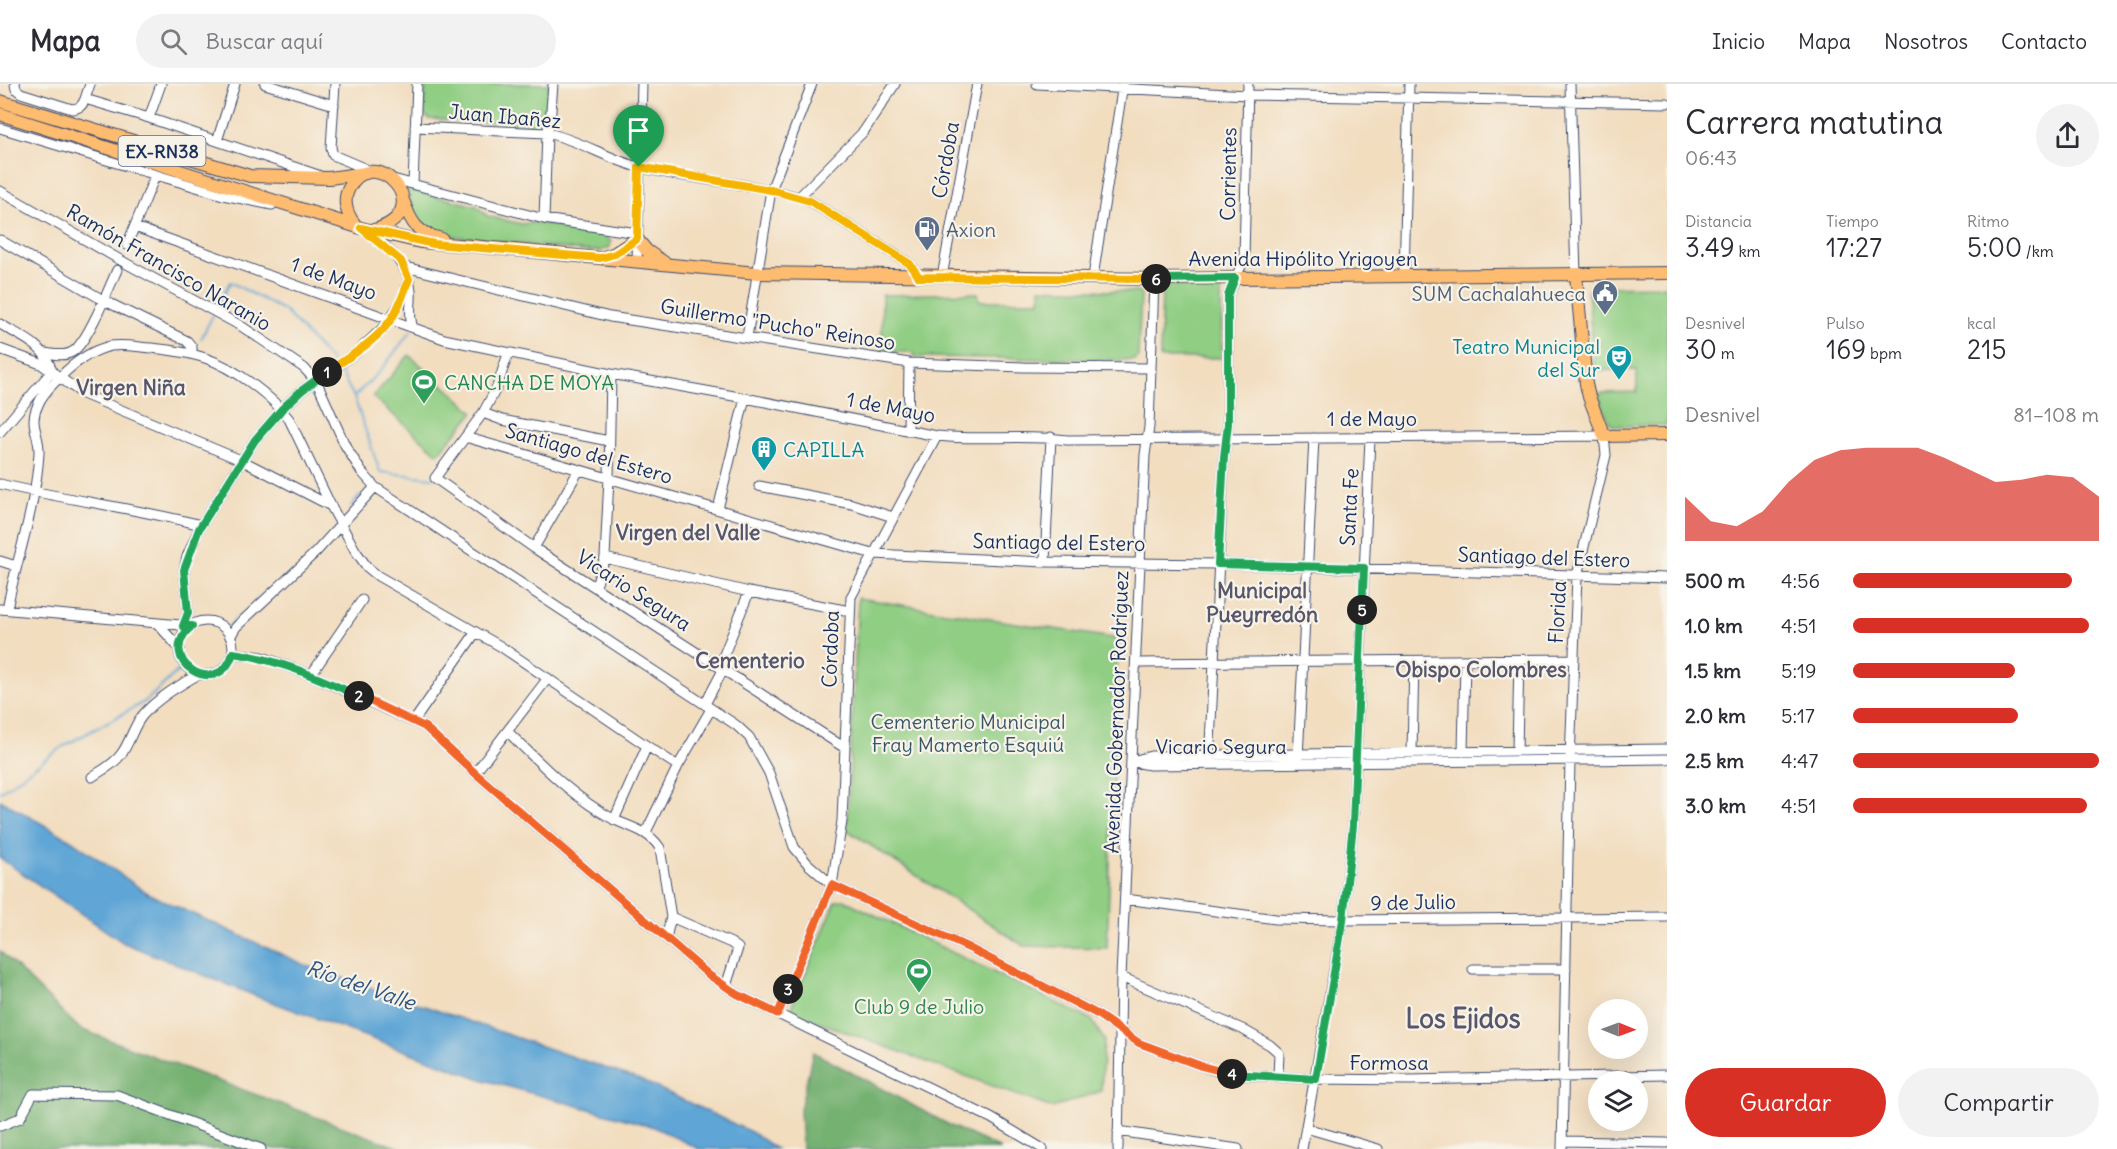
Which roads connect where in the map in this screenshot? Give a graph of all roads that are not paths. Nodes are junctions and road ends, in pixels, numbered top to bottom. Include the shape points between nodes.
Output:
1 (15, 84) edge
2 (90, 84) edge
3 (161, 84) edge
4 (235, 84) edge
5 (265, 84) edge
6 (335, 84) edge
7 (417, 84) edge
8 (553, 84) edge
9 (642, 84) edge
10 (812, 84) edge
11 (895, 84) edge
12 (977, 84) edge
13 (1037, 84) edge
14 (1248, 84) edge
15 (1409, 84) edge
16 (1570, 84) edge
17 (1123, 87) edge
18 (1248, 95) junction
19 (1409, 97) junction
20 (85, 99) junction
21 (1571, 100) junction
22 (0, 101) edge
23 (1667, 103) edge
24 (334, 105) junction
25 (0, 114) edge
26 (149, 118) junction
27 (415, 127) junction
28 (0, 128) edge
29 (547, 133) junction
30 (217, 141) junction
31 (639, 167) junction
32 (369, 172) junction
33 (155, 176) junction
34 (329, 178) junction
35 (393, 179) junction
36 (413, 184) junction
37 (771, 190) junction
38 (1, 195) edge
39 (799, 197) junction
40 (403, 200) junction
41 (302, 210) junction
42 (544, 219) junction
43 (135, 227) junction
44 (358, 227) junction
45 (374, 230) junction
46 (637, 236) junction
47 (0, 240) edge
48 (127, 245) dead end
49 (472, 246) junction
50 (600, 258) junction
51 (637, 262) junction
52 (672, 266) junction
53 (405, 267) junction
54 (117, 270) dead end
55 (757, 273) junction
56 (1667, 273) edge
57 (1576, 275) junction
58 (1404, 276) junction
59 (919, 277) junction
60 (942, 277) junction
61 (1093, 277) junction
62 (1235, 278) junction
63 (409, 279) junction
64 (1154, 279) junction
65 (103, 300) junction
66 (391, 319) junction
67 (0, 324) edge
68 (413, 328) junction
69 (747, 337) junction
70 (0, 349) edge
71 (45, 353) junction
72 (192, 354) junction
73 (508, 354) junction
74 (909, 363) junction
75 (1151, 368) junction
76 (611, 374) junction
77 (56, 375) junction
78 (315, 380) junction
79 (745, 398) junction
80 (282, 409) junction
81 (483, 413) junction
82 (908, 431) junction
83 (0, 432) edge
84 (1667, 435) edge
85 (937, 436) junction
86 (1604, 436) junction
87 (465, 437) junction
88 (1051, 438) junction
89 (1314, 438) junction
90 (1370, 438) junction
91 (1226, 439) junction
92 (1147, 440) junction
93 (609, 441) junction
94 (243, 461) junction
95 (579, 470) junction
96 (609, 478) junction
97 (0, 484) edge
98 (759, 486) dead end
99 (375, 487) junction
100 (35, 492) junction
101 (332, 506) junction
102 (718, 509) junction
103 (892, 516) junction
104 (201, 525) junction
105 (341, 526) junction
106 (534, 548) junction
107 (873, 554) junction
108 (605, 558) junction
109 (0, 561) edge
110 (1046, 562) junction
111 (1140, 562) junction
112 (1218, 564) junction
113 (16, 566) junction
114 (1308, 567) junction
115 (1364, 568) junction
116 (1577, 576) junction
117 (1667, 578) edge
118 (596, 586) junction
119 (749, 592) junction
120 (363, 600) dead end
121 (3, 609) edge
122 (850, 612) junction
123 (158, 623) junction
124 (187, 626) junction
125 (476, 632) junction
126 (230, 636) junction
127 (180, 649) junction
128 (233, 653) junction
129 (1574, 659) junction
130 (1519, 660) junction
131 (1413, 661) junction
132 (1465, 661) junction
133 (1361, 662) junction
134 (1136, 663) junction
135 (1213, 663) junction
136 (1302, 663) junction
137 (721, 669) junction
138 (199, 674) junction
139 (310, 675) junction
140 (549, 678) junction
141 (708, 707) junction
142 (414, 721) junction
143 (508, 732) junction
144 (646, 746) junction
145 (845, 748) junction
146 (1667, 749) edge
147 (1517, 751) junction
148 (1412, 752) junction
149 (1463, 752) junction
150 (1571, 755) junction
151 (1298, 758) junction
152 (1356, 758) junction
153 (1667, 759) edge
154 (1209, 760) junction
155 (1132, 761) junction
156 (678, 766) junction
157 (475, 773) junction
158 (92, 777) dead end
159 (614, 820) junction
160 (645, 832) junction
161 (832, 885) junction
162 (1125, 899) junction
163 (670, 917) junction
164 (1667, 917) edge
165 (1567, 918) junction
166 (1343, 920) junction
167 (666, 938) junction
168 (1473, 969) dead end
169 (1566, 969) junction
170 (1121, 977) junction
171 (726, 986) junction
172 (778, 1014) junction
173 (1119, 1030) junction
174 (1667, 1075) edge
175 (1278, 1077) junction
176 (1564, 1077) junction
177 (1316, 1079) junction
178 (0, 1126) edge
179 (1306, 1128) junction
180 (1118, 1131) junction
181 (1667, 1143) edge
182 (1562, 1145) edge
183 (261, 1149) edge
184 (1043, 1149) edge
185 (1118, 1149) edge
186 (1238, 1149) edge
187 (1302, 1149) edge
188 (1378, 1149) edge

1 - 20 street via 21,93 72,109 83,105
2 - 20 street
3 - 26 street
4 - 30 street
5 - 24 street
6 - 24 street
7 - 27 street
8 - 29 street
9 - 31 street
10 - 37 street
11 - 39 street via 864,131
12 - 60 street, Córdoba
13 - 17 street
14 - 18 street, Corrientes
15 - 19 street
16 - 21 street, Florida
17 - 18 street
17 - 61 street
18 - 19 street
18 - 62 street, Corrientes via 1244,259
19 - 21 street
19 - 58 street
20 - 26 street
21 - 23 street
21 - 57 street, Florida
22 - 34 main road, EX-RN38 via 236,173 264,178
24 - 32 street via 333,155
25 - 41 main road, EX-RN38
26 - 30 street
27 - 29 street, Juan Ibañez
27 - 36 street
28 - 33 street
29 - 31 street, Juan Ibañez
29 - 42 street
30 - 34 street
31 - 37 street, Juan Ibañez
31 - 46 street
32 - 34 main road, EX-RN38
32 - 35 main road, EX-RN38 via 384,173
32 - 44 main road via 358,177 347,191 346,210
33 - 41 street via 223,195
33 - 43 street
35 - 36 street
35 - 40 main road, EX-RN38
36 - 42 street
37 - 39 street, Juan Ibañez
37 - 55 street
38 - 78 street, Ramón Francisco Naranio via 241,326
39 - 59 street, Juan Ibañez via 910,264
40 - 45 main road via 393,222
40 - 49 main road, Avenida Hipólito Yrigoyen / EX-RN38 via 415,227 424,234
41 - 44 main road, EX-RN38
42 - 46 street
43 - 48 street
43 - 66 street, 1 de Mayo
44 - 45 main road, EX-RN38
44 - 53 street
45 - 49 main road, Avenida Hipólito Yrigoyen / EX-RN38 via 420,242
46 - 50 main road via 615,254
46 - 51 street
46 - 52 main road via 647,251
47 - 65 street
49 - 50 main road, Avenida Hipólito Yrigoyen / EX-RN38
50 - 51 main road, Avenida Hipólito Yrigoyen / EX-RN38
51 - 52 main road, Avenida Hipólito Yrigoyen / EX-RN38
52 - 55 main road, Avenida Hipólito Yrigoyen / EX-RN38
53 - 63 street
53 - 69 street, Guillermo "Pucho" Reinoso via 610,317
54 - 65 street
55 - 59 main road, Avenida Hipólito Yrigoyen / EX-RN38
55 - 69 street
56 - 57 main road, Avenida Hipólito Yrigoyen / EX-RN38
57 - 58 main road, Avenida Hipólito Yrigoyen / EX-RN38
57 - 86 main road, Florida via 1586,384
58 - 62 main road, Avenida Hipólito Yrigoyen / EX-RN38
59 - 60 main road, Avenida Hipólito Yrigoyen / EX-RN38
60 - 61 main road, Avenida Hipólito Yrigoyen / EX-RN38
61 - 64 main road, Avenida Hipólito Yrigoyen / EX-RN38
62 - 64 main road, Avenida Hipólito Yrigoyen / EX-RN38
62 - 91 street, Corrientes via 1228,296
63 - 66 street
63 - 68 street
64 - 75 street, Avenida Gobernador Rodríguez
65 - 71 street via 85,339 74,352
65 - 72 street via 187,341
66 - 68 street, 1 de Mayo
66 - 78 street via 357,352
67 - 71 street
68 - 73 street, 1 de Mayo
69 - 74 street, Guillermo "Pucho" Reinoso
70 - 77 street via 41,364
71 - 77 street
72 - 77 street via 110,346
72 - 80 street via 225,367
73 - 76 street, 1 de Mayo
73 - 81 street
74 - 75 street, Guillermo "Pucho" Reinoso
74 - 82 street
75 - 92 street, Avenida Gobernador Rodríguez
76 - 79 street, 1 de Mayo
76 - 93 street
77 - 83 street
77 - 94 street via 83,394
77 - 100 street via 33,417 40,451
78 - 80 street
78 - 99 street, Formosa via 345,445
79 - 82 street, 1 de Mayo
79 - 102 street
80 - 94 street
80 - 101 street
81 - 87 street
81 - 93 street
82 - 85 street, 1 de Mayo
84 - 86 main road, 1 de Mayo
85 - 88 street, 1 de Mayo
85 - 103 street, Córdoba
86 - 90 street, 1 de Mayo
86 - 116 street, Florida via 1606,455
87 - 95 street, Santiago del Estero
87 - 106 street, Vicario Segura via 435,478
88 - 92 street, 1 de Mayo
88 - 110 street
89 - 90 street, 1 de Mayo
89 - 91 street, 1 de Mayo
89 - 114 street
90 - 115 street, Santa Fe
91 - 92 street, 1 de Mayo
91 - 112 street, Corrientes
92 - 111 street, Avenida Gobernador Rodríguez
93 - 96 street
94 - 101 street
94 - 104 street
95 - 96 street, Santiago del Estero
95 - 106 street
96 - 102 street, Santiago del Estero
96 - 108 street
97 - 100 street
98 - 103 street
99 - 105 street
99 - 141 street, Formosa
100 - 104 street
100 - 113 street
101 - 105 street
102 - 107 street, Santiago del Estero
103 - 107 street, Córdoba
104 - 124 street via 184,570
105 - 125 street via 373,572
105 - 126 street
106 - 118 street, Vicario Segura
107 - 110 street, Santiago del Estero
107 - 122 street, Córdoba via 851,597
108 - 118 street
108 - 119 street
109 - 113 street
110 - 111 street, Santiago del Estero
111 - 112 street, Santiago del Estero
111 - 134 street, Avenida Gobernador Rodríguez
112 - 114 street, Santiago del Estero
112 - 135 street, Corrientes
113 - 121 street
114 - 115 street, Santiago del Estero
114 - 136 street
115 - 116 street, Santiago del Estero
115 - 133 street, Santa Fe
116 - 117 street, Santiago del Estero
116 - 129 street, Florida
118 - 137 street, Vicario Segura
119 - 122 street
119 - 137 street
120 - 139 street
121 - 123 street
122 - 145 street, Córdoba
123 - 124 street
123 - 127 street
124 - 126 street via 213,622
124 - 127 street
125 - 140 street
125 - 142 street
126 - 128 street
127 - 138 street via 185,664
128 - 138 street via 220,671
128 - 139 street via 262,657
129 - 130 street
129 - 150 street, Florida
130 - 132 street
130 - 147 street
131 - 132 street
131 - 133 street
131 - 148 street
132 - 149 street
133 - 136 street
133 - 152 street, Santa Fe
134 - 135 street
134 - 155 street, Avenida Gobernador Rodríguez
135 - 136 street
135 - 154 street, Corrientes
136 - 151 street
137 - 141 street
137 - 145 street, Vicario Segura
138 - 158 street via 147,711 122,753
139 - 142 street
140 - 143 street
140 - 144 street
141 - 156 street
141 - 161 street, Formosa via 749,737 769,773 794,847
142 - 157 street
143 - 157 street
143 - 159 street via 573,794
144 - 156 street
144 - 159 street
145 - 161 street, Córdoba via 842,821
146 - 150 street, Vicario Segura
147 - 149 street, Vicario Segura
147 - 150 street, Vicario Segura
148 - 149 street, Vicario Segura
148 - 152 street, Vicario Segura
150 - 152 street, Vicario Segura
150 - 153 street, Vicario Segura
150 - 165 street, Florida
151 - 152 street, Vicario Segura
151 - 154 street, Vicario Segura
152 - 166 street, Santa Fe
154 - 155 street, Vicario Segura via 1150,765
155 - 162 street, Avenida Gobernador Rodríguez
156 - 160 street
157 - 167 street
159 - 160 street
160 - 163 street via 660,848
161 - 172 street, Córdoba
161 - 173 street, Formosa via 969,948 1097,1014
162 - 166 street, 9 de Julio via 1248,916
162 - 170 street, Avenida Gobernador Rodríguez
163 - 167 street
163 - 171 street via 738,948
164 - 165 street, 9 de Julio
165 - 166 street, 9 de Julio
165 - 169 street, Florida
166 - 177 street, Santa Fe
167 - 171 street
168 - 169 street
169 - 176 street, Florida
170 - 173 street, Avenida Gobernador Rodríguez
170 - 175 street via 1270,1045 1279,1053
171 - 172 street
172 - 184 street via 991,1118
173 - 175 street, Formosa via 1139,1043 1216,1071
173 - 180 street, Avenida Gobernador Rodríguez
174 - 176 street, Formosa
175 - 177 street, Formosa
176 - 177 street, Formosa
176 - 182 street, Florida
177 - 179 street, Santa Fe
178 - 183 street via 20,1118 33,1094 117,1095
179 - 187 street, Santa Fe
179 - 188 street
180 - 185 street, Avenida Gobernador Rodríguez
180 - 186 street
181 - 182 street

